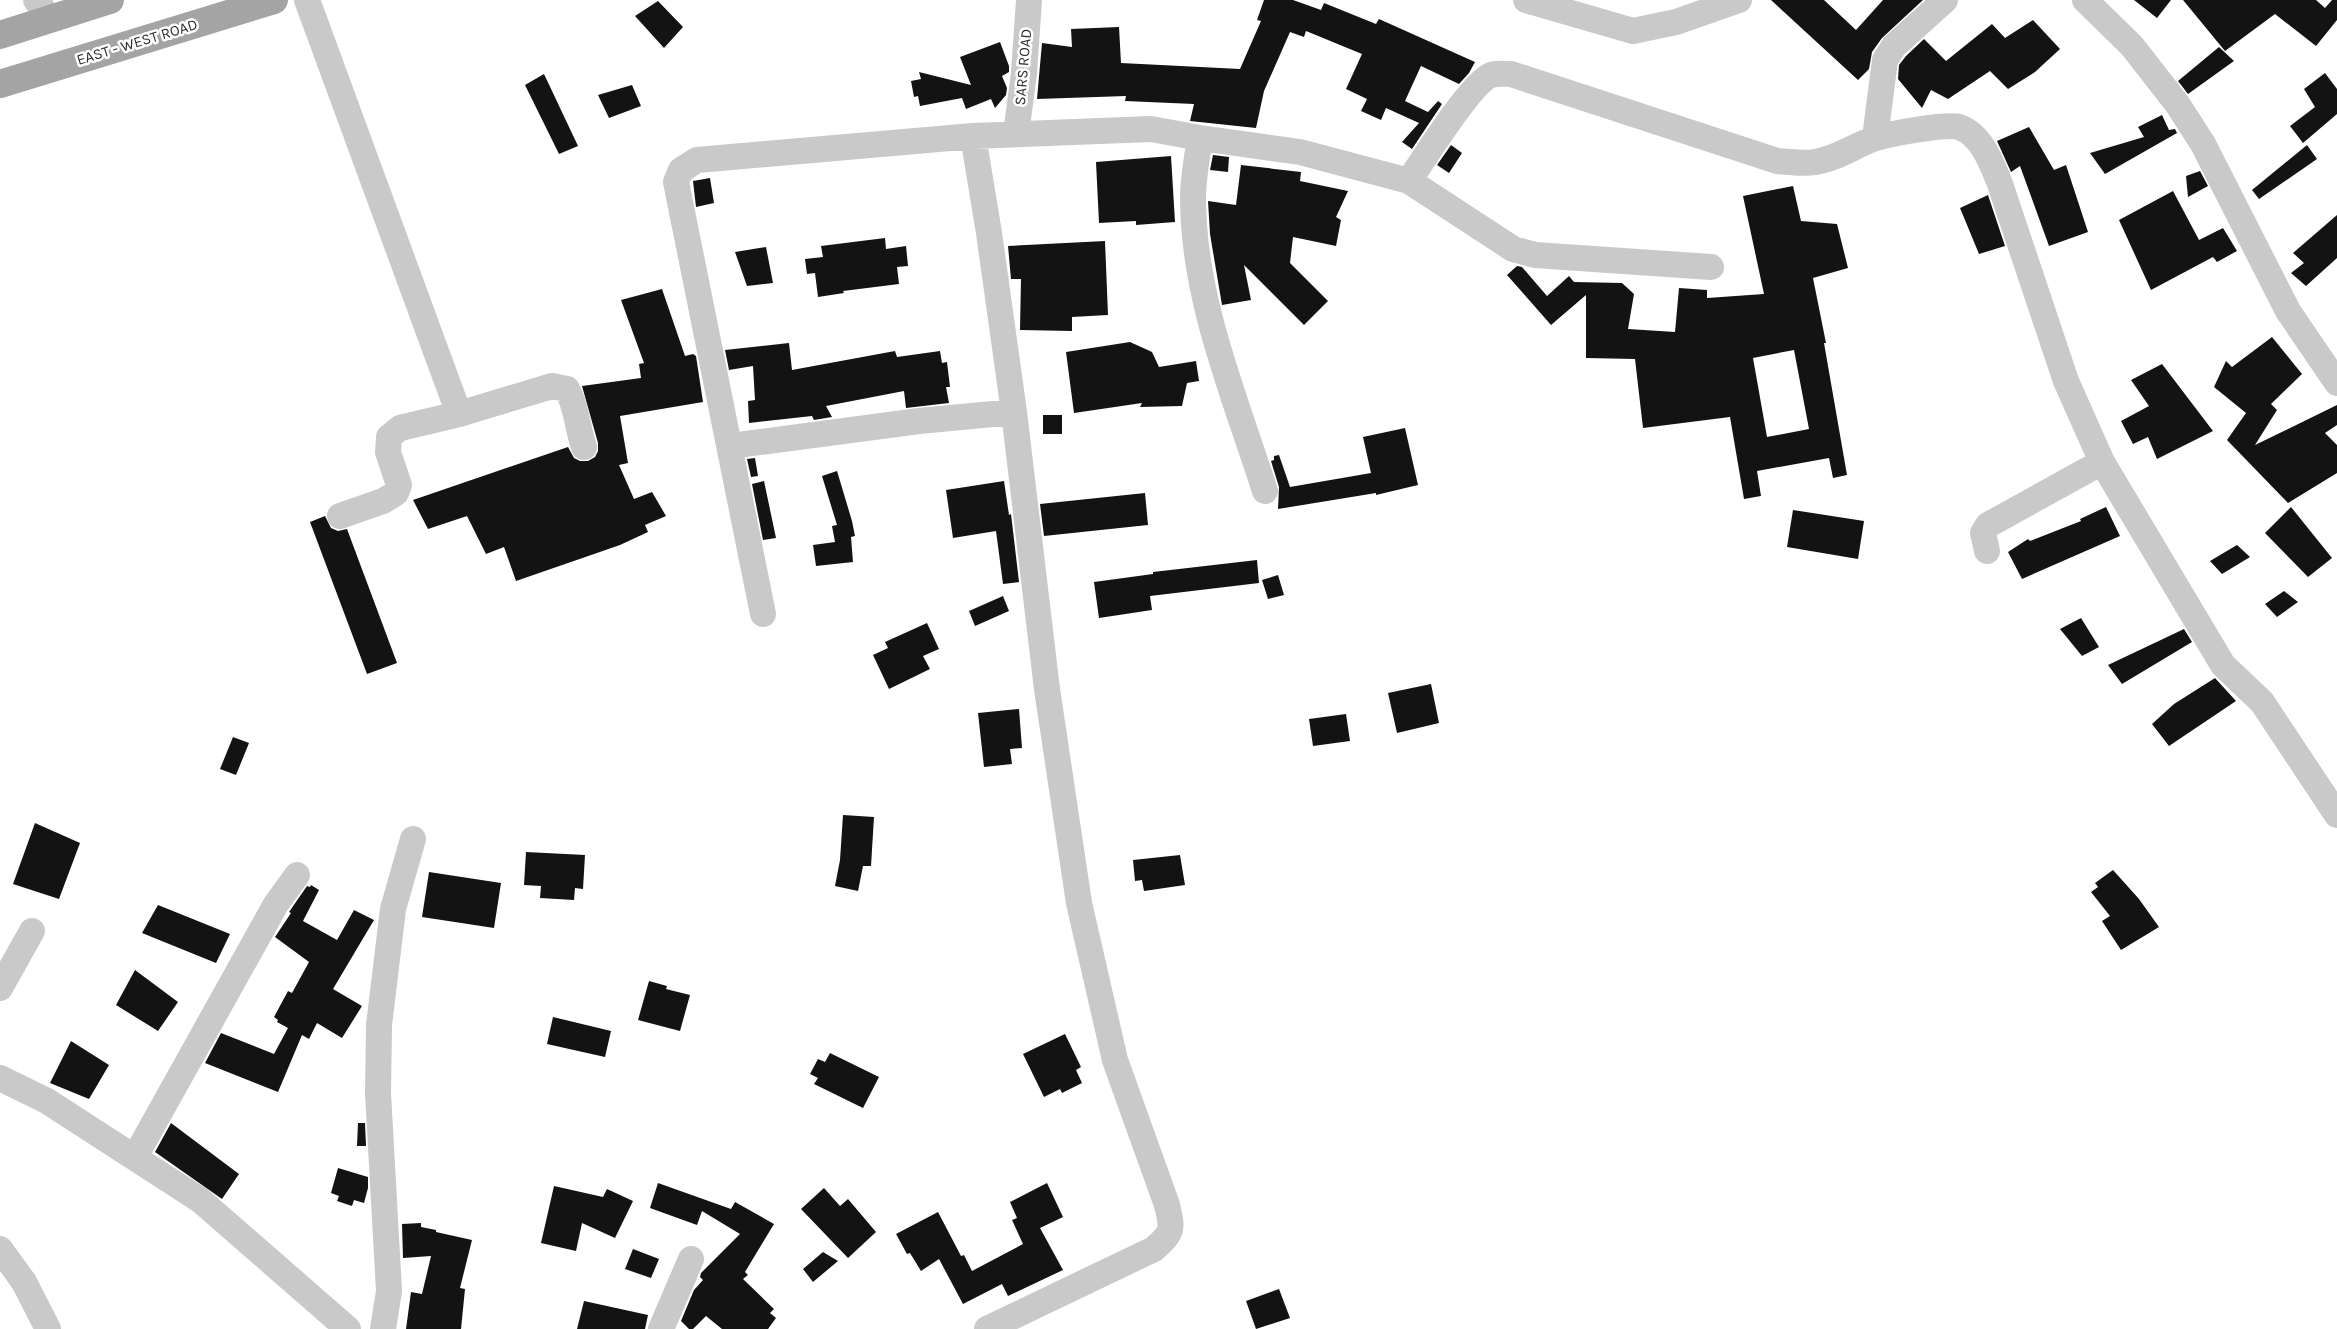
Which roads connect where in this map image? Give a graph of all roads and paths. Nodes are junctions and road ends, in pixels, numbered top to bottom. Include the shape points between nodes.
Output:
1 (110, 0) edge
2 (274, 0) edge
3 (307, 0) edge
4 (1029, 0) edge
5 (1526, 0) edge
6 (1739, 0) edge
7 (1945, 0) edge
8 (2085, 0) edge
9 (221, 8) edge
10 (43, 10) edge
11 (0, 36) edge
12 (0, 84) edge
13 (1016, 134) junction
14 (973, 136) junction
15 (1200, 138) junction
16 (1875, 138) junction
17 (1409, 182) junction
18 (1711, 267) dead end
19 (2333, 369) edge
20 (1014, 412) junction
21 (459, 414) junction
22 (584, 446) dead end
23 (730, 446) junction
24 (2102, 462) junction
25 (1266, 491) dead end
26 (340, 516) dead end
27 (1987, 551) dead end
28 (763, 614) dead end
29 (2337, 815) edge
30 (412, 839) dead end
31 (297, 875) dead end
32 (32, 931) dead end
33 (0, 988) edge
34 (0, 1078) edge
35 (135, 1156) junction
36 (0, 1249) edge
37 (691, 1259) dead end
38 (48, 1329) edge
39 (348, 1329) edge
40 (383, 1329) edge
41 (661, 1329) edge
42 (987, 1329) edge

1 - 10 main road
2 - 9 main road, EAST - WEST ROAD
3 - 21 street
4 - 13 street, SARS ROAD
5 - 6 street via 1633,30 1676,22
7 - 16 street via 1894,46 1885,60
8 - 19 street via 2132,46 2178,105 2203,144 2288,311
9 - 12 main road, EAST - WEST ROAD
10 - 11 main road
13 - 14 street
13 - 15 street via 1152,129
14 - 20 street
14 - 23 street via 697,160 681,170 676,182
15 - 17 street via 1300,152
15 - 25 street via 1193,198 1198,267 1213,328
16 - 17 street via 1834,158 1814,163 1777,161 1511,74 1492,75 1477,86
16 - 24 street via 1958,127 1976,139 1988,156 2066,381
17 - 18 street via 1513,249 1535,256
20 - 23 street
20 - 42 street via 1047,688 1079,903 1115,1060 1172,1227 1169,1236 1154,1250
21 - 22 street via 552,386 567,389 574,402 578,431
21 - 26 street via 400,428 389,437 388,452 399,484 396,493
23 - 28 street
24 - 27 street via 1988,525 1983,533
24 - 29 street via 2223,665 2262,702
30 - 40 street via 393,909 379,1025 378,1093 389,1291
31 - 35 street via 276,904
32 - 33 street
34 - 35 street via 47,1101
35 - 39 street via 200,1200
36 - 38 street via 24,1282
37 - 41 street

